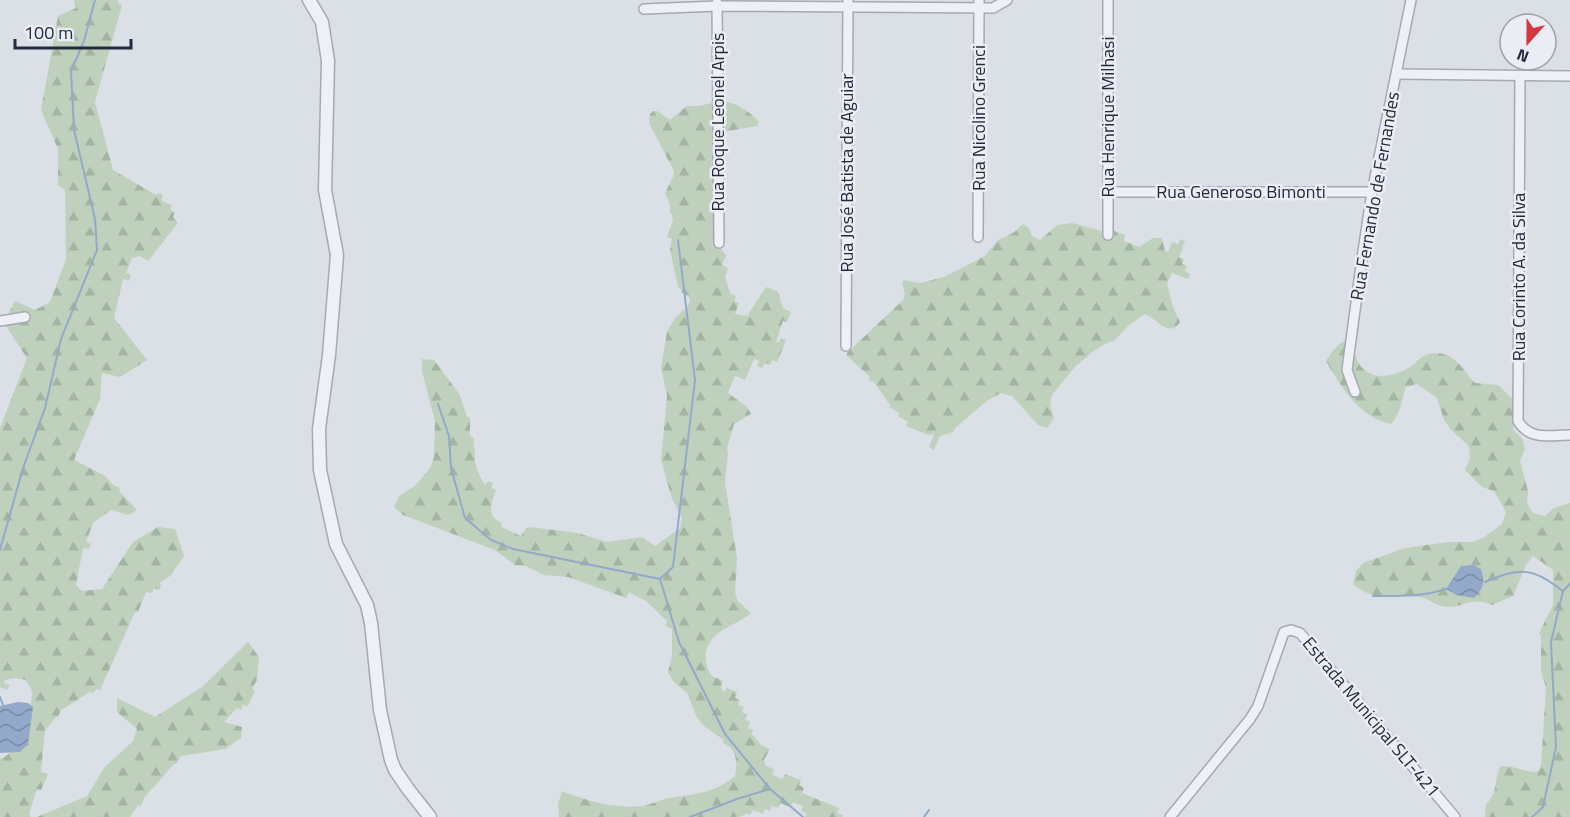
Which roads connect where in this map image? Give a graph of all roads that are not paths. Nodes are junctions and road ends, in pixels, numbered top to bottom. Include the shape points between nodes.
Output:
1 (309, 0) edge
2 (1007, 0) edge
3 (1108, 0) edge
4 (1411, 0) edge
5 (717, 3) edge
6 (848, 4) edge
7 (979, 4) edge
8 (644, 9) dead end
9 (1396, 74) junction
10 (1520, 76) junction
11 (1570, 76) edge
12 (1109, 192) junction
13 (1372, 192) junction
14 (1108, 235) dead end
15 (978, 237) dead end
16 (718, 243) dead end
17 (25, 317) dead end
18 (0, 321) edge
19 (846, 346) dead end
20 (1355, 392) dead end
21 (1570, 435) edge
22 (430, 817) edge
23 (1170, 817) edge
24 (1455, 817) edge

1 - 22 street via 326,38 325,190 337,255 319,429 320,470 336,544 367,605 380,710 391,759
2 - 7 street via 993,8
3 - 12 street, Rua Henrique Milhasi
4 - 9 street, Rua Fernando de Fernandes
5 - 6 street
5 - 8 street
5 - 16 street, Rua Roque Leonel Arpis
6 - 7 street
6 - 19 street, Rua José Batista de Aguiar
7 - 15 street, Rua Nicolino Grenci
9 - 10 street
9 - 13 street, Rua Fernando de Fernandes
10 - 11 street
10 - 21 street, Rua Corinto A. da Silva via 1518,421 1528,433
12 - 13 street, Rua Generoso Bimonti
12 - 14 street, Rua Henrique Milhasi
13 - 20 street, Rua Fernando de Fernandes via 1347,370
17 - 18 street
23 - 24 street, Estrada Municipal SLT-421 via 1251,719 1284,632 1291,630 1300,633

